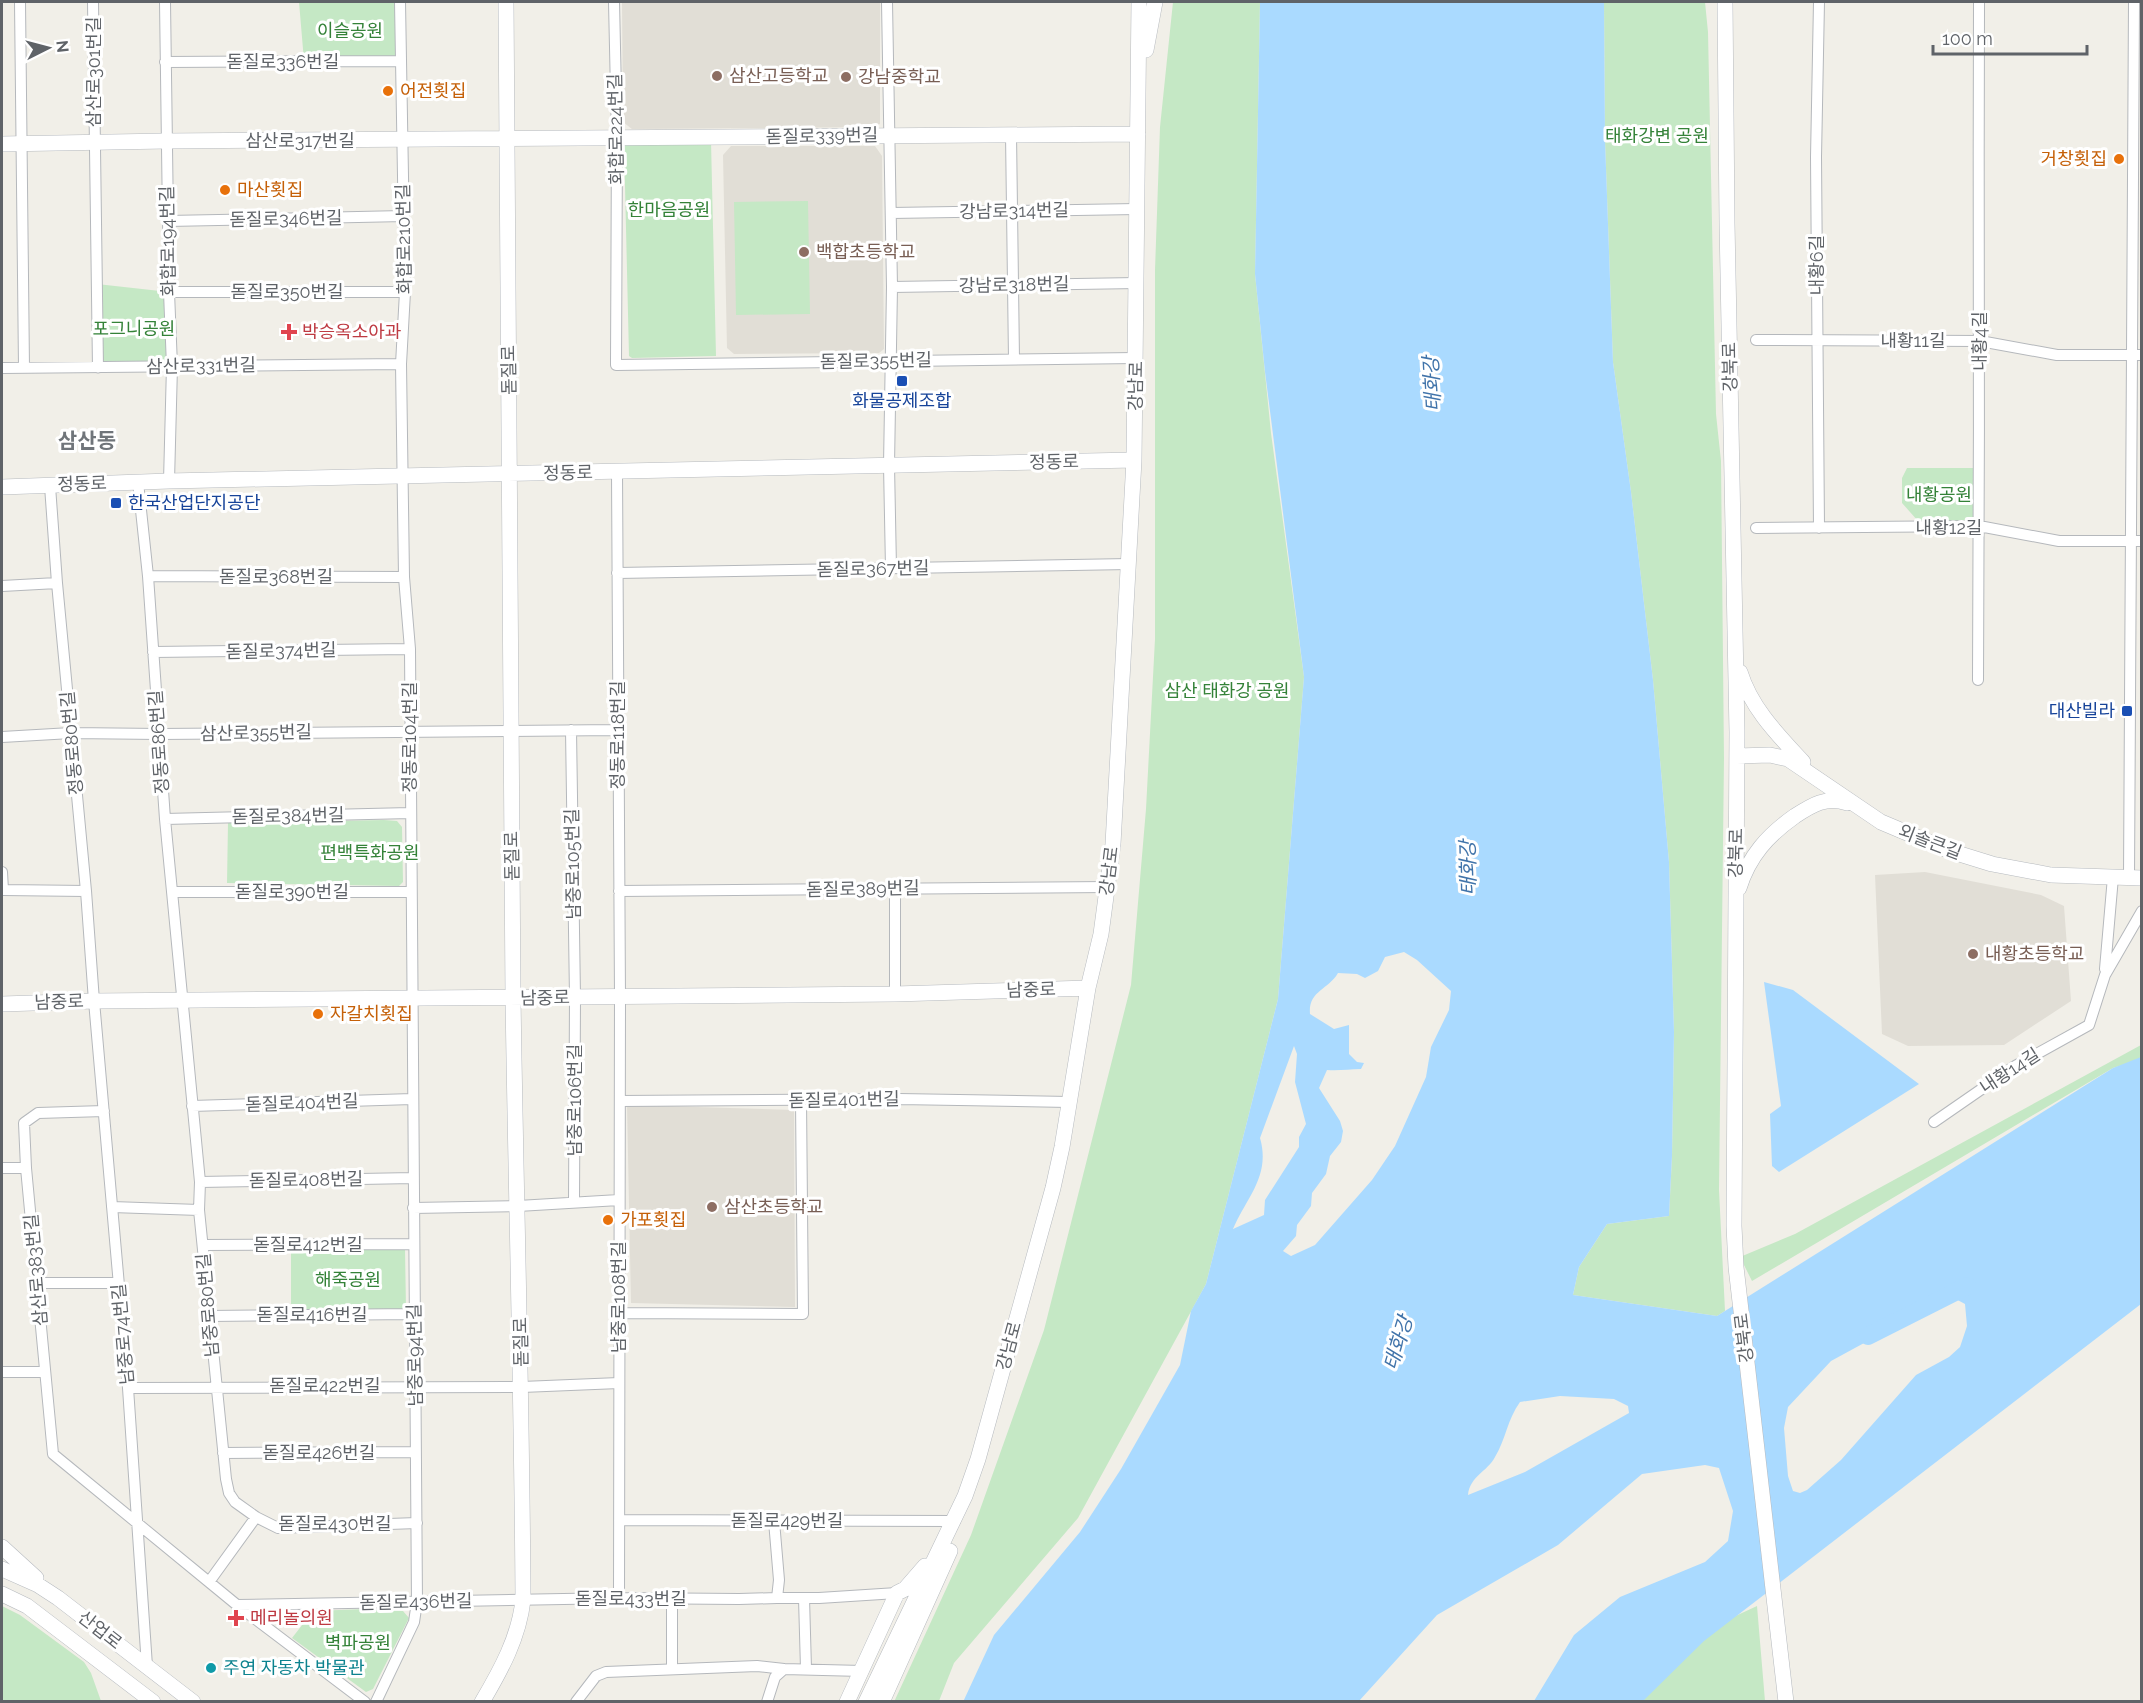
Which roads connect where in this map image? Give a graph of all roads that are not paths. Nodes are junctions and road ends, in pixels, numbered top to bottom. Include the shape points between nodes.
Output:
1 (20, 2) edge
2 (93, 2) edge
3 (165, 2) edge
4 (400, 2) edge
5 (506, 2) edge
6 (614, 2) edge
7 (887, 2) edge
8 (1130, 2) edge
9 (1139, 2) edge
10 (1155, 2) edge
11 (1718, 2) edge
12 (1725, 2) edge
13 (1730, 2) edge
14 (1819, 2) edge
15 (1979, 2) edge
16 (2134, 2) edge
17 (1725, 30) junction
18 (401, 61) junction
19 (165, 62) junction
20 (1139, 76) junction
21 (1011, 134) junction
22 (1138, 134) junction
23 (890, 136) junction
24 (617, 138) junction
25 (507, 139) junction
26 (166, 141) junction
27 (402, 141) junction
28 (94, 142) junction
29 (2, 144) edge
30 (21, 144) junction
31 (1137, 208) junction
32 (1012, 210) junction
33 (891, 213) junction
34 (404, 216) junction
35 (168, 221) junction
36 (1137, 283) junction
37 (1013, 286) junction
38 (892, 287) junction
39 (169, 292) junction
40 (405, 292) junction
41 (1756, 340) dead end
42 (1980, 341) junction
43 (1818, 342) junction
44 (2137, 355) edge
45 (1136, 358) junction
46 (1014, 359) junction
47 (891, 360) junction
48 (401, 364) junction
49 (616, 365) joint
50 (172, 366) junction
51 (2, 368) edge
52 (24, 368) junction
53 (98, 368) junction
54 (1134, 460) junction
55 (889, 465) junction
56 (617, 472) junction
57 (510, 473) junction
58 (403, 476) junction
59 (169, 481) junction
60 (138, 482) junction
61 (50, 486) junction
62 (2, 487) edge
63 (1979, 526) junction
64 (1756, 528) dead end
65 (1819, 528) junction
66 (2137, 541) edge
67 (1130, 564) junction
68 (891, 568) junction
69 (618, 573) junction
70 (148, 576) junction
71 (404, 577) junction
72 (57, 583) junction
73 (2, 586) edge
74 (410, 650) junction
75 (153, 652) junction
76 (1736, 654) junction
77 (1978, 680) dead end
78 (571, 730) junction
79 (618, 730) junction
80 (410, 731) junction
81 (510, 731) junction
82 (71, 733) junction
83 (159, 734) junction
84 (2, 737) edge
85 (1737, 756) junction
86 (1815, 776) junction
87 (1855, 806) junction
88 (410, 813) junction
89 (165, 819) junction
90 (2, 872) edge
91 (2113, 877) junction
92 (2136, 878) edge
93 (1108, 887) junction
94 (895, 888) junction
95 (3, 890) edge
96 (86, 891) junction
97 (619, 891) junction
98 (173, 892) junction
99 (411, 892) junction
100 (1735, 900) junction
101 (2142, 911) edge
102 (2105, 975) junction
103 (1088, 988) junction
104 (895, 994) junction
105 (575, 997) junction
106 (620, 997) junction
107 (411, 998) junction
108 (513, 999) junction
109 (94, 1001) junction
110 (183, 1001) junction
111 (2, 1004) edge
112 (412, 1099) junction
113 (801, 1100) junction
114 (620, 1101) junction
115 (1069, 1102) junction
116 (192, 1106) junction
117 (104, 1111) junction
118 (1934, 1122) dead end
119 (2, 1168) edge
120 (26, 1168) junction
121 (413, 1178) junction
122 (200, 1182) junction
123 (620, 1200) junction
124 (574, 1203) junction
125 (518, 1206) junction
126 (112, 1207) junction
127 (413, 1208) junction
128 (199, 1210) junction
129 (414, 1244) junction
130 (203, 1245) junction
131 (119, 1282) junction
132 (37, 1283) junction
133 (619, 1313) junction
134 (414, 1314) junction
135 (209, 1316) junction
136 (2, 1372) edge
137 (45, 1372) junction
138 (620, 1383) junction
139 (415, 1386) junction
140 (522, 1386) junction
141 (216, 1387) junction
142 (128, 1388) junction
143 (416, 1452) junction
144 (223, 1453) junction
145 (978, 1459) junction
146 (256, 1517) junction
147 (619, 1520) junction
148 (774, 1521) junction
149 (955, 1521) junction
150 (137, 1523) junction
151 (417, 1523) junction
152 (943, 1545) junction
153 (2, 1547) edge
154 (2, 1569) edge
155 (209, 1582) junction
156 (897, 1593) junction
157 (2, 1594) edge
158 (58, 1598) junction
159 (619, 1598) junction
160 (777, 1598) junction
161 (804, 1598) junction
162 (672, 1599) junction
163 (523, 1600) junction
164 (417, 1602) junction
165 (237, 1605) junction
166 (147, 1666) junction
167 (672, 1669) junction
168 (784, 1669) junction
169 (806, 1669) junction
170 (862, 1671) junction
171 (153, 1701) edge
172 (193, 1701) edge
173 (365, 1701) edge
174 (376, 1701) edge
175 (482, 1701) edge
176 (576, 1701) edge
177 (766, 1701) edge
178 (848, 1701) edge
179 (866, 1701) edge
180 (882, 1701) edge
181 (1786, 1701) edge

1 - 30 street
2 - 28 street, 삼산로301번길
3 - 19 street, 화합로194번길
4 - 18 street, 화합로210번길
5 - 25 main road, 돋질로
6 - 24 street, 화합로224번길
7 - 23 street
8 - 20 main road
9 - 20 main road, 강남로
10 - 20 main road
11 - 17 main road
12 - 17 main road, 강북로
13 - 17 main road
14 - 43 street, 내황6길
15 - 42 street, 내황4길
16 - 44 street
17 - 76 main road, 강북로
18 - 19 street, 돋질로336번길
18 - 27 street, 화합로210번길
19 - 26 street, 화합로194번길
20 - 22 main road, 강남로
21 - 22 main road, 돋질로339번길
21 - 23 main road, 돋질로339번길
21 - 32 street
22 - 31 main road, 강남로
23 - 24 main road, 돋질로339번길
23 - 33 street
24 - 25 main road, 돋질로339번길
24 - 49 street, 화합로224번길
25 - 27 main road, 삼산로317번길
25 - 57 main road, 돋질로
26 - 27 main road, 삼산로317번길
26 - 28 main road, 삼산로317번길
26 - 35 street, 화합로194번길
27 - 34 street, 화합로210번길
28 - 30 main road, 삼산로317번길
28 - 53 street
29 - 30 main road, 삼산로317번길
30 - 52 street
31 - 32 street, 강남로314번길
31 - 36 main road, 강남로
32 - 33 street, 강남로314번길
32 - 37 street
33 - 38 street
34 - 35 street, 돋질로346번길
34 - 40 street, 화합로210번길
35 - 39 street, 화합로194번길
36 - 37 street, 강남로318번길
36 - 45 main road, 강남로
37 - 38 street, 강남로318번길
37 - 46 street
38 - 47 street
39 - 40 street, 돋질로350번길
39 - 50 street, 화합로194번길
40 - 48 street, 화합로210번길
41 - 43 street, 내황11길
42 - 43 street, 내황11길
42 - 44 street, 내황11길 via 2057,355
42 - 63 street, 내황4길
43 - 65 street, 내황6길
44 - 66 street
45 - 46 street, 돋질로355번길
45 - 54 main road, 강남로
46 - 47 street, 돋질로355번길
47 - 49 street, 돋질로355번길
47 - 55 street
48 - 50 street, 삼산로331번길
48 - 58 street, 화합로210번길
50 - 53 street, 삼산로331번길
50 - 59 street, 화합로194번길
51 - 52 street, 삼산로331번길
52 - 53 street, 삼산로331번길
54 - 55 main road, 정동로
54 - 67 main road, 강남로
55 - 56 main road, 정동로
55 - 68 street
56 - 57 main road, 정동로
56 - 69 street, 정동로118번길
57 - 58 main road, 정동로
57 - 81 main road, 돋질로
58 - 59 main road, 정동로
58 - 71 street, 정동로104번길
59 - 60 main road, 정동로
60 - 61 main road, 정동로
60 - 70 street, 정동로86번길
61 - 62 main road, 정동로
61 - 72 street, 정동로80번길
63 - 65 street, 내황12길
63 - 66 street, 내황12길 via 2059,541
63 - 77 street, 내황4길
64 - 65 street, 내황12길
66 - 92 street
67 - 68 street, 돋질로367번길
67 - 93 main road, 강남로
68 - 69 street, 돋질로367번길
69 - 79 street, 정동로118번길
70 - 71 street, 돋질로368번길
70 - 75 street, 정동로86번길
71 - 74 street, 정동로104번길
72 - 73 street
72 - 82 street, 정동로80번길
74 - 75 street, 돋질로374번길
74 - 80 street, 정동로104번길
75 - 83 street, 정동로86번길
76 - 85 main road, 강북로
76 - 86 main road via 1744,684 1758,709
78 - 79 street, 삼산로355번길
78 - 81 street, 삼산로355번길
78 - 105 street, 남중로105번길
79 - 97 street, 정동로118번길
80 - 81 street, 삼산로355번길
80 - 83 street, 삼산로355번길
80 - 88 street, 정동로104번길
81 - 108 main road, 돋질로
82 - 83 street, 삼산로355번길
82 - 84 street, 삼산로355번길
82 - 96 street, 정동로80번길
83 - 89 street, 정동로86번길
85 - 86 main road, 외솔큰길 via 1778,756
85 - 100 main road, 강북로
86 - 87 main road, 외솔큰길
87 - 91 main road, 외솔큰길 via 1912,837 1992,864 2051,875
87 - 100 main road via 1823,801 1780,826 1755,853
88 - 89 street, 돋질로384번길
88 - 99 street, 정동로104번길
89 - 98 street, 정동로86번길
90 - 95 street
91 - 92 main road, 외솔큰길
91 - 102 street
93 - 94 street, 돋질로389번길
93 - 103 main road, 강남로
94 - 97 street, 돋질로389번길
94 - 104 street
95 - 96 street
96 - 109 street, 정동로80번길
97 - 106 street, 정동로118번길
98 - 99 street, 돋질로390번길
98 - 110 street, 정동로86번길
99 - 107 street, 정동로104번길
100 - 181 main road, 강북로 via 1736,1267
101 - 102 street
102 - 118 street, 내황14길 via 2089,1025 2015,1066
103 - 104 main road, 남중로
103 - 115 main road, 강남로
104 - 106 main road, 남중로
105 - 106 main road, 남중로
105 - 108 main road, 남중로
105 - 124 street, 남중로106번길
106 - 114 street, 남중로108번길
107 - 108 main road, 남중로
107 - 110 main road, 남중로
107 - 112 street, 남중로94번길
108 - 125 main road, 돋질로
109 - 110 main road, 남중로
109 - 111 main road, 남중로
109 - 117 street, 남중로74번길
110 - 116 street, 남중로80번길
112 - 116 street, 돋질로404번길
112 - 121 street, 남중로94번길
113 - 114 street, 돋질로401번길
113 - 115 street, 돋질로401번길
113 - 133 street via 802,1314
114 - 123 street, 남중로108번길
115 - 145 main road, 강남로 via 1053,1188
116 - 122 street, 남중로80번길
117 - 120 street, 삼산로383번길 via 38,1113 24,1123
117 - 126 street, 남중로74번길
119 - 120 street
120 - 132 street, 삼산로383번길
121 - 122 street, 돋질로408번길
121 - 127 street, 남중로94번길
122 - 128 street, 남중로80번길
123 - 124 street
123 - 133 street, 남중로108번길
124 - 125 street
125 - 127 street
125 - 140 main road, 돋질로
126 - 128 street
126 - 131 street, 남중로74번길
127 - 129 street, 남중로94번길
128 - 130 street, 남중로80번길
129 - 130 street, 돋질로412번길
129 - 134 street, 남중로94번길
130 - 135 street, 남중로80번길
131 - 132 street
131 - 142 street, 남중로74번길
132 - 137 street, 삼산로383번길
133 - 138 street, 남중로108번길
134 - 135 street, 돋질로416번길
134 - 139 street, 남중로94번길
135 - 141 street, 남중로80번길
136 - 137 street
137 - 150 street, 삼산로383번길 via 54,1454
138 - 140 street, 돋질로422번길
138 - 147 street, 남중로108번길
139 - 140 street, 돋질로422번길
139 - 141 street, 돋질로422번길
139 - 143 street, 남중로94번길
140 - 163 main road, 돋질로
141 - 142 street, 돋질로422번길
141 - 144 street, 남중로80번길
142 - 150 street, 남중로74번길
143 - 144 street, 돋질로426번길
143 - 151 street, 남중로94번길
144 - 146 street, 남중로80번길 via 229,1493
145 - 149 main road, 강남로
145 - 180 main road via 951,1550
146 - 151 street, 돋질로430번길 via 278,1528
146 - 155 street
147 - 148 street, 돋질로429번길
147 - 159 street, 남중로108번길
148 - 149 street, 돋질로429번길
148 - 160 street
149 - 152 main road, 강남로
150 - 155 street, 삼산로383번길
150 - 166 street, 남중로74번길
151 - 164 street, 남중로94번길
152 - 156 main road via 912,1583
152 - 179 main road, 강남로
153 - 158 main road
154 - 158 main road, 산업로
155 - 165 street, 삼산로383번길
156 - 161 street, 돋질로433번길
156 - 170 main road
157 - 171 main road, 산업로 via 27,1606
158 - 166 main road, 산업로
159 - 162 street, 돋질로433번길
159 - 163 street, 돋질로433번길
160 - 161 street, 돋질로433번길
160 - 162 street, 돋질로433번길
161 - 169 street
162 - 167 street
163 - 164 street, 돋질로436번길
163 - 175 main road, 돋질로 via 512,1643
164 - 165 street, 돋질로436번길
164 - 174 street, 남중로94번길 via 414,1622
165 - 173 street, 삼산로383번길
166 - 172 main road, 산업로
167 - 168 street
167 - 176 street via 601,1673
168 - 169 street
168 - 177 street via 775,1677
169 - 170 street
170 - 178 main road

